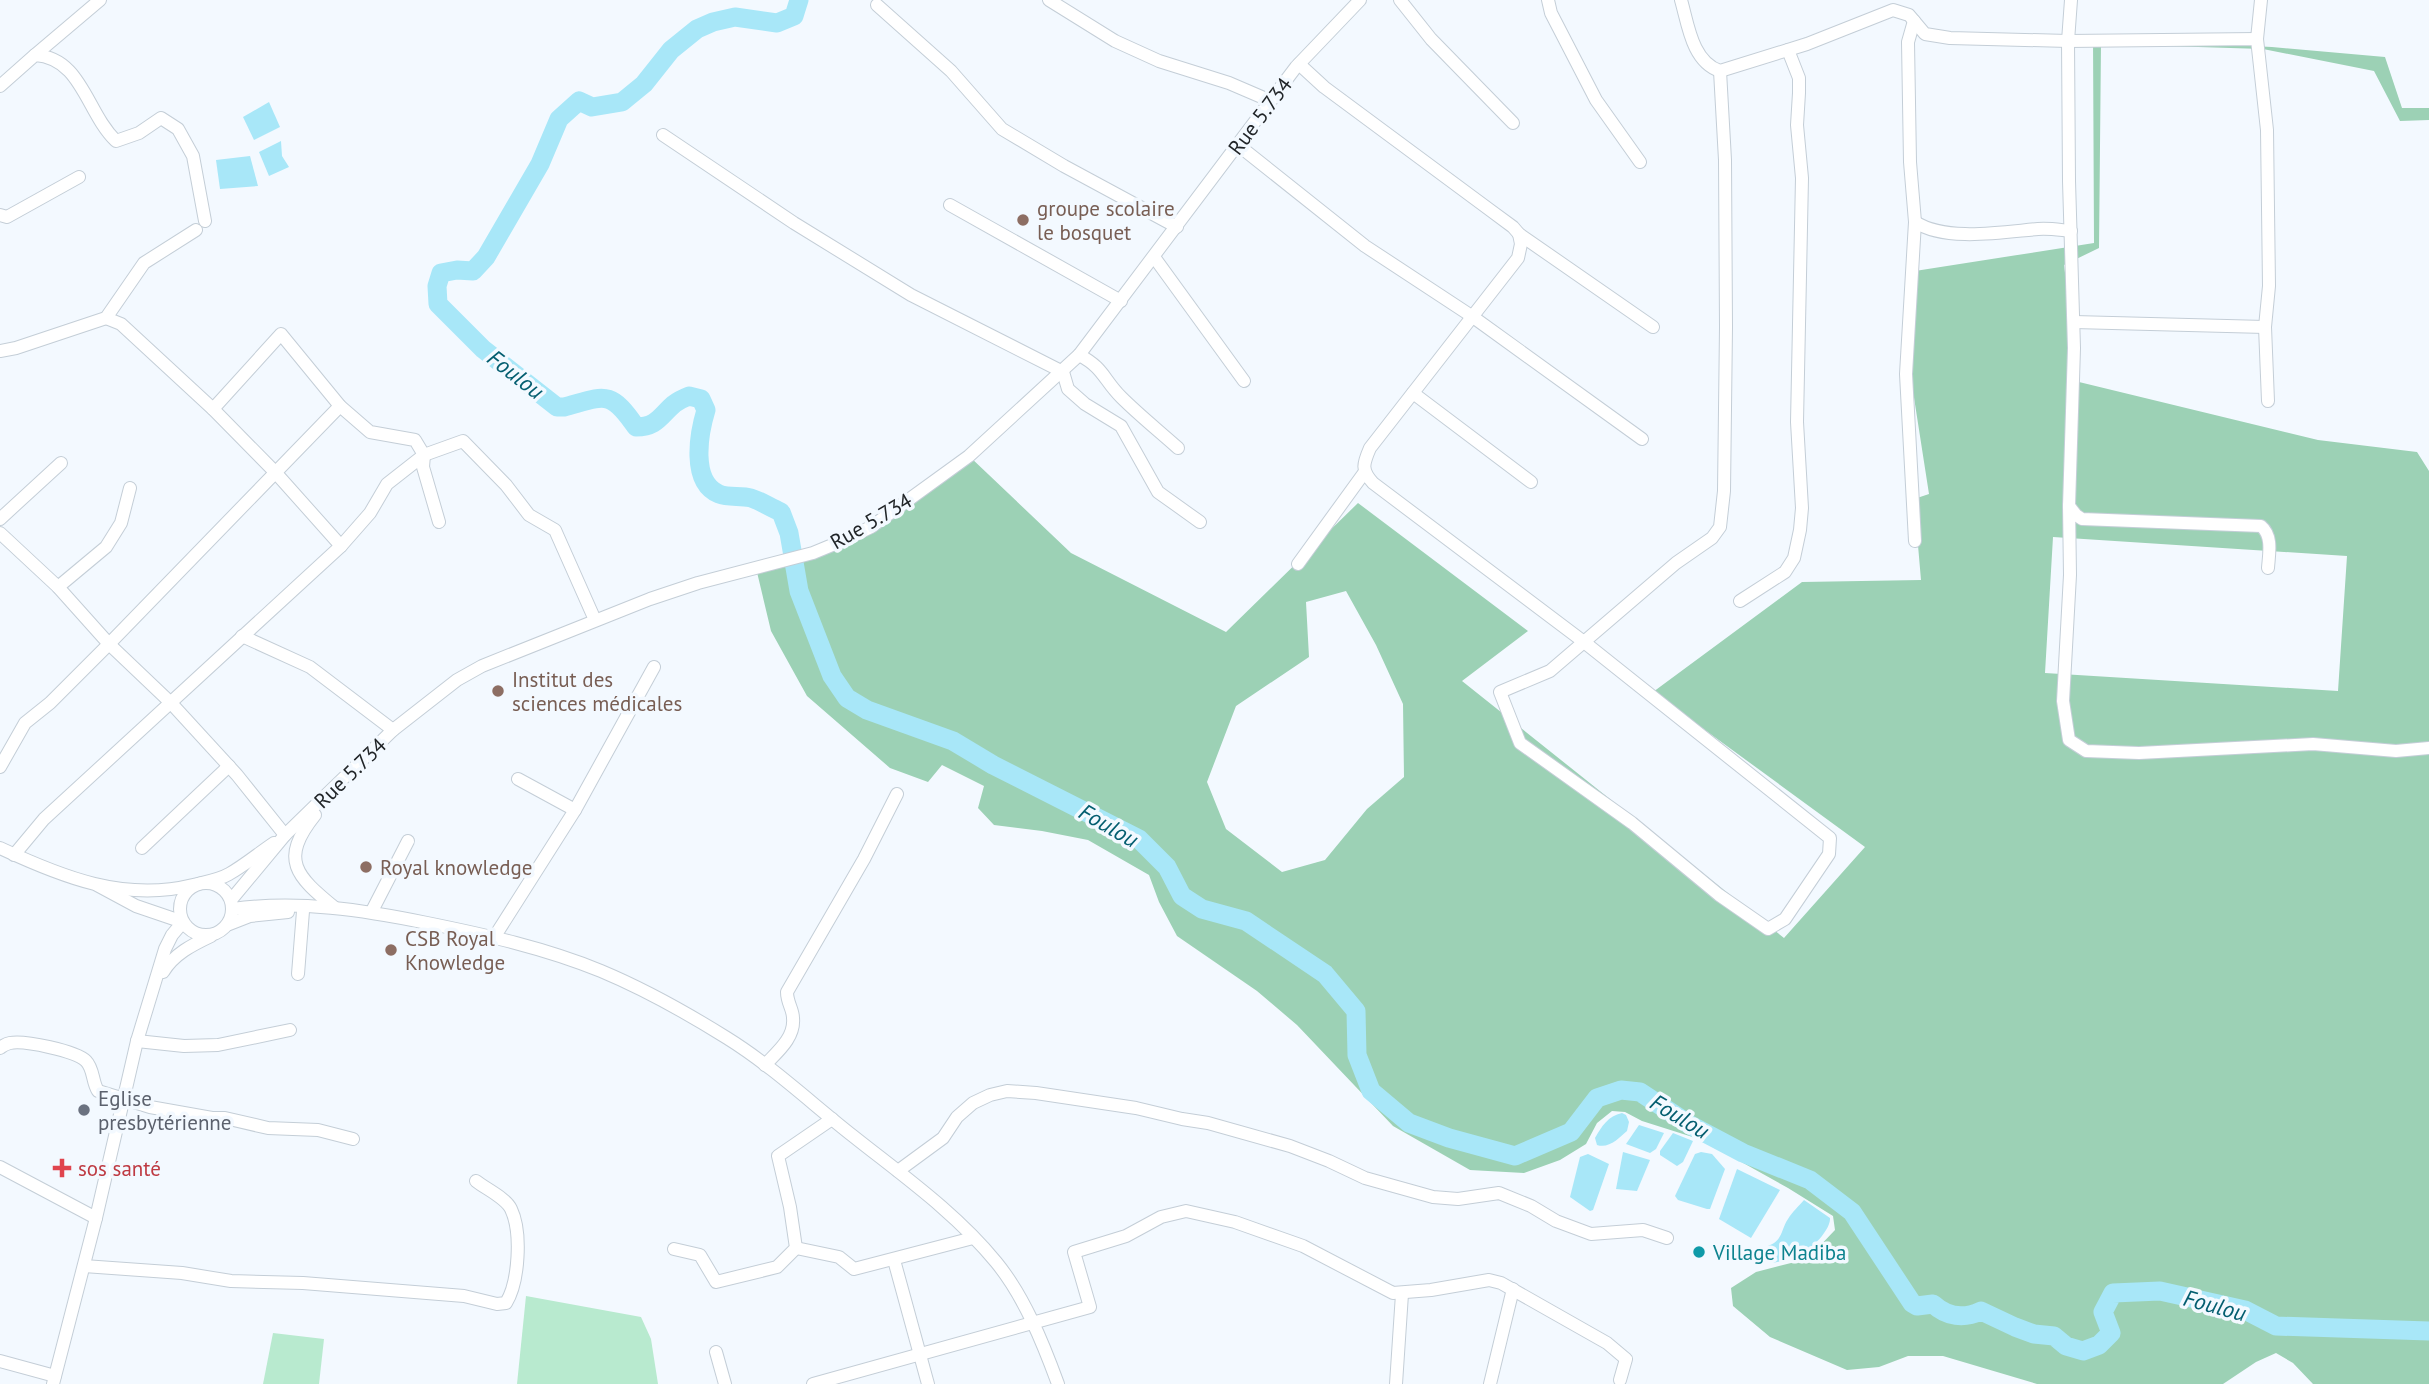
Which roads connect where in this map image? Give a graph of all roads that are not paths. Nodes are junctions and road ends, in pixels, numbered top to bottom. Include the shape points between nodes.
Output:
1 (100, 0) edge
2 (1049, 0) edge
3 (1360, 0) edge
4 (1401, 0) edge
5 (1548, 0) edge
6 (1681, 0) edge
7 (1902, 0) edge
8 (2071, 0) edge
9 (2261, 0) edge
10 (877, 5) dead end
11 (1893, 10) junction
12 (1914, 21) junction
13 (2257, 39) junction
14 (2068, 41) junction
15 (1788, 50) junction
16 (35, 55) junction
17 (1300, 64) junction
18 (1720, 71) junction
19 (0, 86) edge
20 (1271, 101) junction
21 (1513, 122) dead end
22 (663, 135) dead end
23 (1238, 145) junction
24 (1640, 162) dead end
25 (79, 177) dead end
26 (950, 205) dead end
27 (0, 215) edge
28 (1915, 222) junction
29 (1177, 227) junction
30 (2071, 231) junction
31 (1519, 234) junction
32 (1154, 257) junction
33 (1121, 301) junction
34 (1473, 317) junction
35 (106, 318) junction
36 (2074, 322) junction
37 (1653, 327) dead end
38 (2265, 327) junction
39 (0, 351) edge
40 (1079, 355) junction
41 (1063, 372) junction
42 (1244, 381) dead end
43 (1413, 393) junction
44 (2268, 401) dead end
45 (341, 406) junction
46 (213, 409) junction
47 (1642, 439) dead end
48 (1178, 448) dead end
49 (424, 454) junction
50 (61, 463) dead end
51 (275, 472) junction
52 (1364, 473) junction
53 (1531, 482) dead end
54 (130, 488) dead end
55 (2069, 506) junction
56 (0, 519) edge
57 (1200, 522) dead end
58 (439, 523) dead end
59 (0, 533) edge
60 (1915, 541) dead end
61 (341, 545) junction
62 (1298, 564) dead end
63 (2268, 568) dead end
64 (58, 587) junction
65 (1740, 601) dead end
66 (594, 621) junction
67 (242, 636) junction
68 (1584, 642) junction
69 (109, 644) junction
70 (654, 667) dead end
71 (171, 703) junction
72 (393, 730) junction
73 (2429, 748) edge
74 (229, 766) junction
75 (0, 767) edge
76 (346, 777) junction
77 (518, 779) dead end
78 (897, 794) dead end
79 (575, 810) junction
80 (285, 835) junction
81 (408, 841) dead end
82 (0, 848) edge
83 (142, 848) dead end
84 (14, 855) junction
85 (201, 883) junction
86 (97, 885) junction
87 (232, 905) junction
88 (329, 908) junction
89 (303, 911) junction
90 (372, 911) junction
91 (183, 922) junction
92 (227, 925) junction
93 (215, 934) junction
94 (495, 936) junction
95 (298, 974) dead end
96 (154, 988) junction
97 (290, 1030) dead end
98 (137, 1041) junction
99 (0, 1048) edge
100 (765, 1065) junction
101 (123, 1098) junction
102 (832, 1119) junction
103 (353, 1139) dead end
104 (0, 1167) edge
105 (898, 1171) junction
106 (476, 1181) dead end
107 (96, 1218) junction
108 (973, 1238) junction
109 (1667, 1238) dead end
110 (796, 1248) junction
111 (674, 1249) dead end
112 (894, 1260) junction
113 (84, 1266) junction
114 (1513, 1289) junction
115 (1402, 1294) junction
116 (1033, 1323) junction
117 (716, 1352) dead end
118 (920, 1353) junction
119 (0, 1361) edge
120 (54, 1380) edge
121 (1620, 1380) dead end
122 (818, 1383) edge
123 (725, 1384) edge
124 (928, 1384) edge
125 (1058, 1384) edge
126 (1396, 1384) edge
127 (1490, 1384) edge

1 - 16 street
2 - 20 street via 1115,41
3 - 17 street, Rue 5.734
4 - 21 street via 1431,39
5 - 24 street via 1595,100
6 - 18 street via 1699,54
7 - 11 street
8 - 14 street
9 - 13 street
10 - 29 street via 951,71 1002,129
11 - 12 street via 1905,12
11 - 15 street
12 - 14 street via 1933,37
12 - 28 street via 1908,42
13 - 14 street
13 - 38 street via 2267,130 2269,286
14 - 30 street
15 - 18 street
15 - 65 street via 1799,78 1800,530 1794,558 1785,572
16 - 19 street
16 - 35 street via 65,65 116,141 161,118 178,130 193,156 200,225 144,263
17 - 20 street, Rue 5.734
17 - 31 street via 1351,109
18 - 68 street via 1726,314 1720,527
20 - 23 street, Rue 5.734
22 - 41 street via 911,295
23 - 29 street, Rue 5.734
23 - 34 street via 1365,246
25 - 27 street via 7,217
26 - 33 street
28 - 30 street via 1946,232
28 - 60 street via 1906,374
29 - 32 street, Rue 5.734
30 - 36 street
31 - 34 street via 1518,258
31 - 37 street
32 - 33 street, Rue 5.734
32 - 42 street
33 - 40 street, Rue 5.734
34 - 43 street
34 - 47 street
35 - 39 street
35 - 46 street via 121,324
36 - 38 street
36 - 55 street
38 - 44 street
40 - 41 street, Rue 5.734
40 - 48 street via 1098,366 1110,386
41 - 57 street via 1068,389 1121,426 1158,492
41 - 66 street, Rue 5.734 via 969,456 871,527 813,553 674,591
43 - 52 street via 1370,448
43 - 53 street
45 - 46 street via 281,334
45 - 49 street via 370,432 415,440
45 - 51 street
46 - 51 street
49 - 58 street via 423,467
49 - 61 street via 387,484 370,513
49 - 66 street via 463,442 529,515 555,530
50 - 56 street
51 - 61 street
51 - 69 street
52 - 62 street
52 - 68 street
54 - 64 street via 121,523 106,547
55 - 63 street via 2082,519 2261,526 2269,539
55 - 73 street via 2063,701 2069,740 2086,751 2139,753 2313,744 2396,751
59 - 64 street
61 - 67 street
64 - 69 street
66 - 72 street, Rue 5.734 via 482,666
67 - 71 street
67 - 72 street via 310,667
68 - 68 street via 1830,838 1829,854 1785,919 1768,929 1520,743 1500,692 1550,671
69 - 71 street
69 - 75 street via 25,723
70 - 79 street
71 - 74 street
71 - 84 street via 44,819
72 - 76 street, Rue 5.734
74 - 80 street
74 - 83 street
76 - 80 street, Rue 5.734
76 - 88 street via 300,835 296,850 296,867
77 - 79 street
78 - 100 street via 787,992 793,1027
79 - 94 street
80 - 85 street via 228,875
80 - 87 street, Rue 5.734
81 - 90 street
82 - 84 street
84 - 86 street
85 - 86 street via 135,892
85 - 87 street via 222,888
85 - 91 street via 182,898
86 - 91 street via 136,906
87 - 88 street
87 - 92 street
88 - 89 street
88 - 90 street
89 - 92 street via 250,916
89 - 95 street
90 - 94 street
91 - 93 street via 197,934
91 - 96 street via 172,935
92 - 93 street
93 - 96 street via 170,961
94 - 100 street via 603,972 685,1014
96 - 98 street
97 - 98 street via 218,1045
98 - 101 street
99 - 101 street via 21,1042 78,1056 89,1065 96,1089
100 - 102 street
101 - 103 street via 150,1107
101 - 107 street
102 - 105 street
102 - 110 street via 778,1156
104 - 107 street
105 - 108 street
105 - 109 street via 943,1138 973,1103 1007,1091 1036,1093 1208,1123 1290,1146 1365,1178 1433,1197 1458,1199 1499,1193 1591,1234 1643,1230
106 - 113 street via 507,1204 516,1229 516,1279 506,1303
107 - 113 street
108 - 112 street
108 - 116 street via 996,1262
110 - 111 street via 777,1267 716,1282 699,1255
110 - 112 street via 839,1257 853,1269
112 - 118 street
113 - 120 street
114 - 115 street via 1489,1280
114 - 121 street via 1621,1353 1626,1364
114 - 127 street
115 - 116 street via 1293,1242 1186,1211 1074,1252 1090,1307
115 - 126 street
116 - 118 street
116 - 125 street
117 - 123 street
118 - 122 street
118 - 124 street
119 - 120 street

